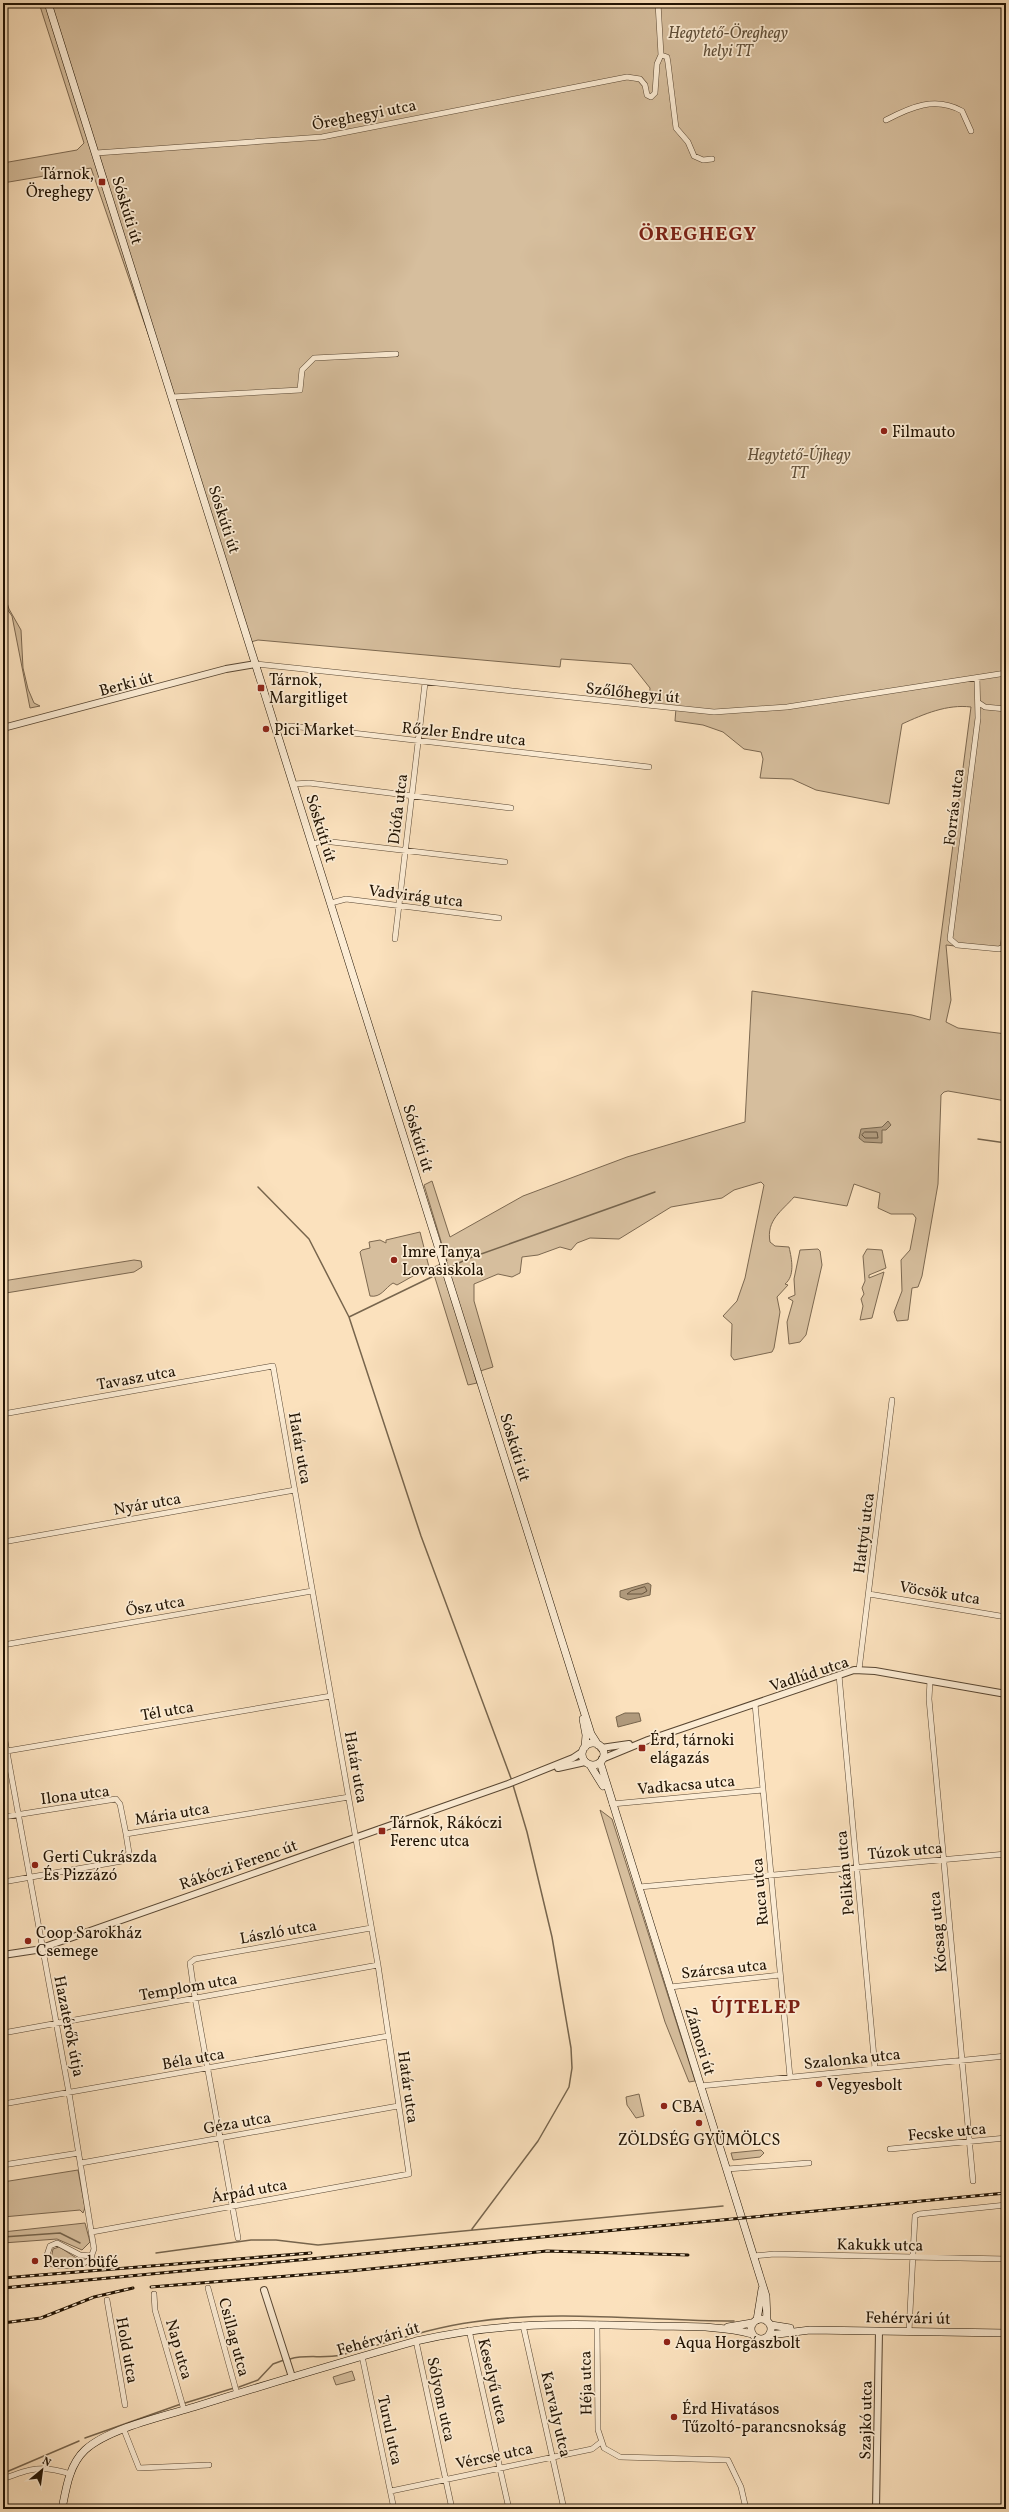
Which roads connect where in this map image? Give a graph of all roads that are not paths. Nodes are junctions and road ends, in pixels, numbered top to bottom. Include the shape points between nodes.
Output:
1 (48, 3) edge
2 (658, 3) edge
3 (661, 55) junction
4 (886, 120) dead end
5 (971, 131) dead end
6 (96, 153) junction
7 (712, 159) dead end
8 (396, 354) dead end
9 (172, 397) junction
10 (256, 664) junction
11 (1006, 673) edge
12 (977, 678) junction
13 (425, 683) junction
14 (979, 703) junction
15 (1006, 710) edge
16 (3, 728) edge
17 (276, 728) junction
18 (418, 741) junction
19 (649, 767) dead end
20 (294, 784) junction
21 (412, 796) junction
22 (511, 808) dead end
23 (313, 844) junction
24 (406, 851) junction
25 (505, 862) dead end
26 (331, 903) junction
27 (399, 906) junction
28 (499, 918) dead end
29 (1006, 924) edge
30 (395, 939) dead end
31 (273, 1366) joint
32 (892, 1400) dead end
33 (3, 1414) edge
34 (295, 1490) junction
35 (3, 1542) edge
36 (312, 1591) junction
37 (869, 1594) junction
38 (1006, 1617) edge
39 (3, 1645) edge
40 (569, 1663) junction
41 (859, 1670) junction
42 (839, 1675) junction
43 (930, 1681) junction
44 (1006, 1694) edge
45 (331, 1696) junction
46 (755, 1704) junction
47 (3, 1730) edge
48 (648, 1740) junction
49 (599, 1747) junction
50 (584, 1749) junction
51 (7, 1751) junction
52 (601, 1760) junction
53 (587, 1763) junction
54 (537, 1773) junction
55 (763, 1790) junction
56 (349, 1797) junction
57 (612, 1804) junction
58 (17, 1814) junction
59 (3, 1817) edge
60 (126, 1834) junction
61 (356, 1837) junction
62 (1006, 1854) edge
63 (944, 1860) junction
64 (857, 1867) junction
65 (771, 1875) junction
66 (29, 1877) junction
67 (3, 1882) edge
68 (639, 1887) junction
69 (371, 1928) junction
70 (42, 1947) junction
71 (3, 1955) edge
72 (378, 1965) junction
73 (780, 1976) junction
74 (670, 1987) junction
75 (194, 1998) junction
76 (56, 2023) junction
77 (3, 2033) edge
78 (388, 2036) junction
79 (1006, 2056) edge
80 (961, 2060) junction
81 (208, 2068) junction
82 (875, 2068) junction
83 (790, 2077) junction
84 (700, 2086) junction
85 (69, 2093) junction
86 (3, 2104) edge
87 (398, 2106) junction
88 (220, 2138) junction
89 (1006, 2138) edge
90 (970, 2142) junction
91 (890, 2149) dead end
92 (79, 2153) junction
93 (81, 2163) junction
94 (809, 2163) dead end
95 (3, 2165) edge
96 (727, 2169) junction
97 (410, 2174) joint
98 (973, 2181) dead end
99 (1006, 2205) edge
100 (233, 2206) junction
101 (92, 2232) junction
102 (238, 2238) dead end
103 (92, 2256) junction
104 (754, 2256) junction
105 (912, 2257) junction
106 (1006, 2259) edge
107 (763, 2287) junction
108 (208, 2288) dead end
109 (264, 2290) dead end
110 (154, 2294) dead end
111 (106, 2300) dead end
112 (754, 2322) junction
113 (769, 2323) junction
114 (597, 2324) junction
115 (524, 2325) junction
116 (722, 2328) junction
117 (469, 2330) junction
118 (810, 2330) junction
119 (879, 2331) junction
120 (909, 2331) junction
121 (1006, 2333) edge
122 (752, 2334) junction
123 (770, 2335) junction
124 (416, 2341) junction
125 (362, 2356) junction
126 (292, 2377) junction
127 (237, 2394) junction
128 (125, 2405) dead end
129 (184, 2410) junction
130 (124, 2430) junction
131 (601, 2442) junction
132 (554, 2456) junction
133 (209, 2465) dead end
134 (500, 2468) junction
135 (71, 2474) junction
136 (3, 2479) edge
137 (446, 2479) junction
138 (391, 2491) junction
139 (62, 2509) edge
140 (394, 2509) edge
141 (452, 2509) edge
142 (509, 2509) edge
143 (564, 2509) edge
144 (746, 2509) edge
145 (876, 2509) edge

1 - 6 main road, Sóskúti út
2 - 3 street
3 - 6 street, Öreghegyi utca via 657,64 655,93 649,97 643,81 635,77 621,77 322,136
3 - 7 street via 667,57 676,128 688,142 694,156 703,160
4 - 5 street via 917,105 942,104 962,111
6 - 9 main road, Sóskúti út
8 - 9 street via 314,358 302,370 300,390
9 - 10 main road, Sóskúti út
10 - 13 street, Szőlőhegyi út
10 - 16 street, Berki út via 226,669
10 - 17 main road, Sóskúti út
11 - 12 street, Szőlőhegyi út
12 - 13 street, Szőlőhegyi út via 787,707 720,712
12 - 14 street, Forrás utca
13 - 18 street, Diófa utca
14 - 15 street via 985,707
14 - 29 street, Forrás utca via 950,939 957,945 999,949 1003,947
17 - 18 street, Rőzler Endre utca via 291,726
17 - 20 main road, Sóskúti út
18 - 19 street, Rőzler Endre utca
18 - 21 street, Diófa utca
20 - 21 street via 309,783
20 - 23 main road, Sóskúti út
21 - 22 street
21 - 24 street, Diófa utca
23 - 24 street via 322,841
23 - 26 main road, Sóskúti út
24 - 25 street
24 - 27 street, Diófa utca
26 - 27 street, Vadvirág utca via 346,899
26 - 40 main road, Sóskúti út
27 - 28 street, Vadvirág utca
27 - 30 street, Diófa utca
31 - 33 street, Tavasz utca
31 - 34 street, Határ utca
32 - 37 street, Hattyú utca
34 - 35 street, Nyár utca
34 - 36 street, Határ utca
36 - 39 street, Ősz utca
36 - 45 street, Határ utca
37 - 38 street, Vöcsök utca
37 - 41 street, Hattyú utca
40 - 49 main road, Sóskúti út via 591,1734
40 - 50 main road, Sóskúti út via 586,1736
41 - 42 street, Vadlúd utca
41 - 43 street, Vadlúd utca
42 - 46 street, Vadlúd utca
42 - 64 street, Pelikán utca
43 - 44 street, Vadlúd utca
43 - 63 street, Kócsag utca via 929,1699
45 - 51 street, Tél utca
45 - 56 street, Határ utca
46 - 48 street, Vadlúd utca
46 - 55 street, Ruca utca
47 - 51 street, Hazatérők útja
48 - 49 street, Vadlúd utca
48 - 52 street, Vadlúd utca via 613,1752
49 - 50 main road via 593,1744
49 - 52 main road, Zámori út
50 - 53 main road, Sóskúti út
50 - 54 street
51 - 58 street, Hazatérők útja
52 - 53 main road
52 - 57 main road, Zámori út
53 - 54 street
53 - 57 main road, Zámori út via 597,1774
54 - 61 street, Rákóczi Ferenc út
55 - 57 street, Vadkacsa utca
55 - 65 street, Ruca utca
56 - 60 street, Mária utca
56 - 61 street, Határ utca
57 - 68 main road, Zámori út
58 - 59 street, Ilona utca
58 - 60 street, Ilona utca via 116,1799 120,1804
58 - 66 street, Hazatérők útja
60 - 66 street, Mária utca via 129,1853 122,1861
61 - 69 street, Határ utca
61 - 70 street, Rákóczi Ferenc út
62 - 63 street, Túzok utca
63 - 64 street, Túzok utca
63 - 80 street, Kócsag utca
64 - 65 street, Túzok utca
64 - 82 street, Pelikán utca
65 - 68 street, Túzok utca
65 - 73 street, Ruca utca
66 - 67 street, Mária utca
66 - 70 street, Hazatérők útja
68 - 74 main road, Zámori út
69 - 72 street, Határ utca
69 - 75 street, László utca via 195,1959 190,1963
70 - 71 street, Rákóczi Ferenc út
70 - 76 street, Hazatérők útja
72 - 75 street, Templom utca
72 - 78 street, Határ utca
73 - 74 street, Szárcsa utca
73 - 83 street, Ruca utca
74 - 84 main road, Zámori út
75 - 76 street, Templom utca
75 - 81 street
76 - 77 street, Templom utca
76 - 85 street, Hazatérők útja
78 - 81 street, Béla utca
78 - 87 street, Határ utca
79 - 80 street, Szalonka utca
80 - 82 street, Szalonka utca
80 - 90 street, Kócsag utca
81 - 85 street, Béla utca
81 - 88 street
82 - 83 street, Szalonka utca
83 - 84 street, Szalonka utca
84 - 96 main road, Zámori út
85 - 86 street, Béla utca
85 - 92 street, Hazatérők útja
87 - 88 street, Géza utca
87 - 97 street, Határ utca
88 - 93 street, Géza utca
88 - 100 street
89 - 90 street, Fecske utca
90 - 91 street, Fecske utca
90 - 98 street, Kócsag utca
92 - 93 street, Hazatérők útja
92 - 95 street
93 - 101 street, Hazatérők útja
94 - 96 street
96 - 104 main road, Zámori út
97 - 100 street, Árpád utca
99 - 105 street via 919,2214 914,2218
100 - 101 street, Árpád utca
100 - 102 street
101 - 103 street, Hazatérők útja
103 - 103 street via 80,2255 57,2243 50,2246 47,2255 50,2263 56,2265 87,2262
104 - 105 street, Kakukk utca via 774,2254
104 - 107 main road, Zámori út
105 - 106 street, Kakukk utca
105 - 120 street
107 - 112 main road, Zámori út
107 - 113 main road, Zámori út
108 - 127 street, Csillag utca
109 - 126 street
110 - 129 street, Nap utca via 155,2310
111 - 128 street, Hold utca
112 - 113 main road, Fehérvári út
112 - 116 main road, Fehérvári út
112 - 122 main road, Zámori út
113 - 118 main road, Fehérvári út
113 - 123 main road, Zámori út
114 - 115 main road, Fehérvári út
114 - 116 main road, Fehérvári út
114 - 131 street, Héja utca via 598,2430
115 - 117 main road, Fehérvári út
115 - 132 street, Karvaly utca
116 - 122 main road, Fehérvári út
117 - 124 main road, Fehérvári út
117 - 134 street, Keselyű utca
118 - 119 main road, Fehérvári út
118 - 123 main road, Fehérvári út
119 - 120 main road, Fehérvári út
119 - 145 street, Szajkó utca
120 - 121 main road, Fehérvári út
122 - 123 main road, Fehérvári út via 760,2340
124 - 125 main road, Fehérvári út
124 - 137 street, Sólyom utca
125 - 126 main road, Fehérvári út
125 - 138 street, Turul utca
126 - 127 main road, Fehérvári út
127 - 129 main road, Fehérvári út
129 - 130 main road, Fehérvári út
130 - 133 street via 137,2466 144,2468
130 - 135 main road, Fehérvári út via 91,2445 80,2455
131 - 132 street, Vércse utca via 592,2449
131 - 144 street via 609,2452 620,2456 728,2460 741,2487
132 - 134 street, Vércse utca
132 - 143 street, Karvaly utca
134 - 137 street, Vércse utca
134 - 142 street, Keselyű utca
135 - 136 street via 31,2468
135 - 139 main road, Fehérvári út
137 - 138 street, Vércse utca
137 - 141 street, Sólyom utca
138 - 140 street, Turul utca

